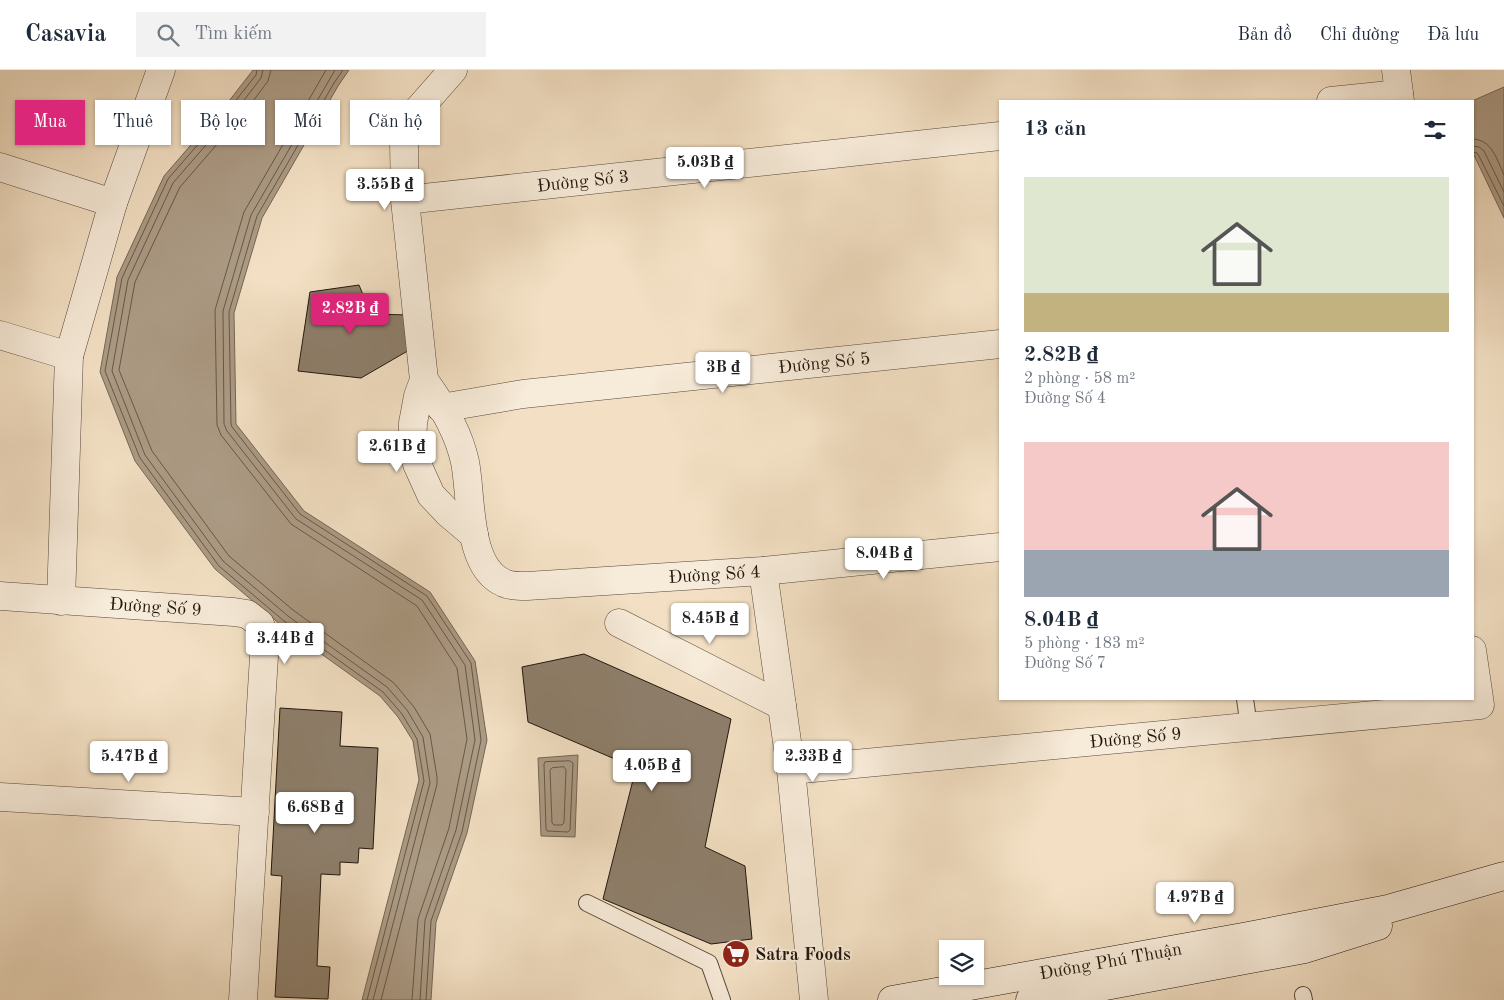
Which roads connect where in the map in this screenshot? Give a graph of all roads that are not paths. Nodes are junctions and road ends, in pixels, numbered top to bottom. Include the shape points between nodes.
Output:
1 (161, 70) edge
2 (453, 70) edge
3 (1398, 88) edge
4 (1336, 100) edge
5 (999, 136) edge
6 (0, 167) edge
7 (405, 200) junction
8 (113, 203) junction
9 (0, 335) edge
10 (999, 344) edge
11 (69, 356) junction
12 (424, 380) junction
13 (441, 408) junction
14 (474, 536) junction
15 (999, 547) edge
16 (763, 571) junction
17 (0, 596) edge
18 (62, 600) junction
19 (619, 622) dead end
20 (1474, 664) edge
21 (1245, 700) edge
22 (782, 706) junction
23 (1248, 727) junction
24 (791, 770) junction
25 (0, 797) edge
26 (255, 812) junction
27 (1504, 876) edge
28 (1504, 888) edge
29 (587, 903) dead end
30 (244, 1000) edge
31 (722, 1000) edge
32 (814, 1000) edge
33 (892, 1000) edge
34 (1030, 1000) edge

1 - 8 street
2 - 7 street, Đường Số 4 via 408,124 404,141
3 - 4 street
5 - 7 street, Đường Số 3
6 - 8 street
7 - 12 street, Đường Số 4
8 - 11 street
9 - 11 street
10 - 13 street, Đường Số 5 via 523,394
11 - 18 street
12 - 13 street, Đường Số 4
12 - 14 street, Đường Số 4 via 413,423 412,446 417,464 431,495
13 - 14 street, Đường Số 4 via 464,460
14 - 16 street, Đường Số 4 via 476,550 486,571 504,584 527,586
15 - 16 street
16 - 22 street, Đường Số 4
17 - 18 street, Đường Số 9
18 - 26 street, Đường Số 9 via 234,612 247,614 260,624 265,640
19 - 22 street
20 - 23 street, Đường Số 9 via 1480,705
21 - 23 lane
22 - 24 street, Đường Số 4
23 - 24 street, Đường Số 9
24 - 32 street, Đường Số 4
25 - 26 street
26 - 30 street, Đường Số 9
27 - 33 street, Đường Phú Thuận via 1388,908
28 - 34 street, Đường Phú Thuận via 1305,949
29 - 31 lane via 709,963

